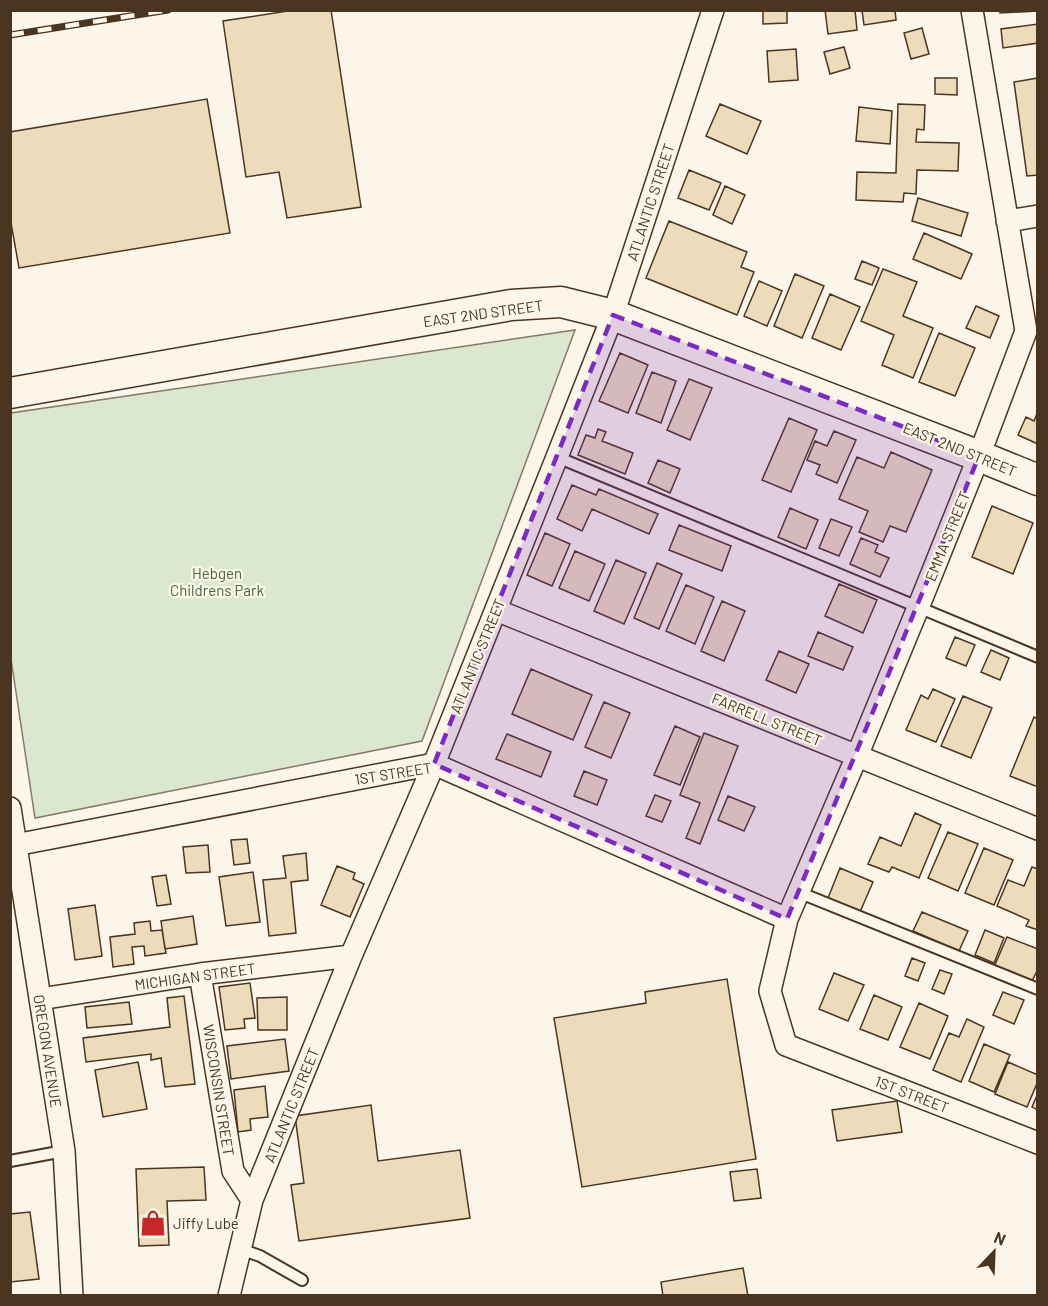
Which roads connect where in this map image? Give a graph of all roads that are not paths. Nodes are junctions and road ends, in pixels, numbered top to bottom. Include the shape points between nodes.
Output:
1 (713, 10) edge
2 (972, 10) edge
3 (1038, 216) edge
4 (1007, 221) junction
5 (613, 315) junction
6 (10, 393) edge
7 (979, 456) junction
8 (557, 457) junction
9 (1038, 480) edge
10 (918, 608) junction
11 (496, 610) junction
12 (1038, 657) edge
13 (857, 756) junction
14 (434, 764) junction
15 (10, 808) edge
16 (1038, 829) edge
17 (13, 845) edge
18 (798, 891) junction
19 (787, 919) junction
20 (351, 956) junction
21 (200, 974) junction
22 (1038, 989) edge
23 (40, 999) junction
24 (786, 1045) joint
25 (1038, 1143) edge
26 (64, 1151) junction
27 (10, 1161) edge
28 (252, 1200) junction
29 (240, 1249) junction
30 (302, 1280) dead end
31 (72, 1296) edge
32 (229, 1296) edge

1 - 5 street, ATLANTIC STREET
2 - 4 street, EMMA STREET
3 - 4 street
4 - 7 street, EMMA STREET via 1026,331
5 - 6 street, EAST 2ND STREET via 561,302 511,305
5 - 7 street, EAST 2ND STREET
5 - 8 street, ATLANTIC STREET
7 - 9 street, EAST 2ND STREET
7 - 10 street, EMMA STREET
8 - 10 lane
8 - 11 street, ATLANTIC STREET
10 - 12 lane
10 - 13 street, EMMA STREET
11 - 13 street, FARRELL STREET
11 - 14 street, ATLANTIC STREET
13 - 16 street, FARRELL STREET
13 - 18 street, EMMA STREET
14 - 17 street, 1ST STREET
14 - 19 street, 1ST STREET
14 - 20 street, ATLANTIC STREET
15 - 17 street, OREGON AVENUE
17 - 23 street, OREGON AVENUE
18 - 19 street, EMMA STREET
18 - 22 lane
19 - 24 street, EMMA STREET via 770,991
20 - 21 street, MICHIGAN STREET
20 - 28 street, ATLANTIC STREET
21 - 23 street, MICHIGAN STREET
21 - 28 street, WISCONSIN STREET via 233,1171
23 - 26 street, OREGON AVENUE
24 - 25 street, 1ST STREET
26 - 27 lane
26 - 31 street, OREGON AVENUE
28 - 29 street, ATLANTIC STREET
29 - 30 lane
29 - 32 street, ATLANTIC STREET

